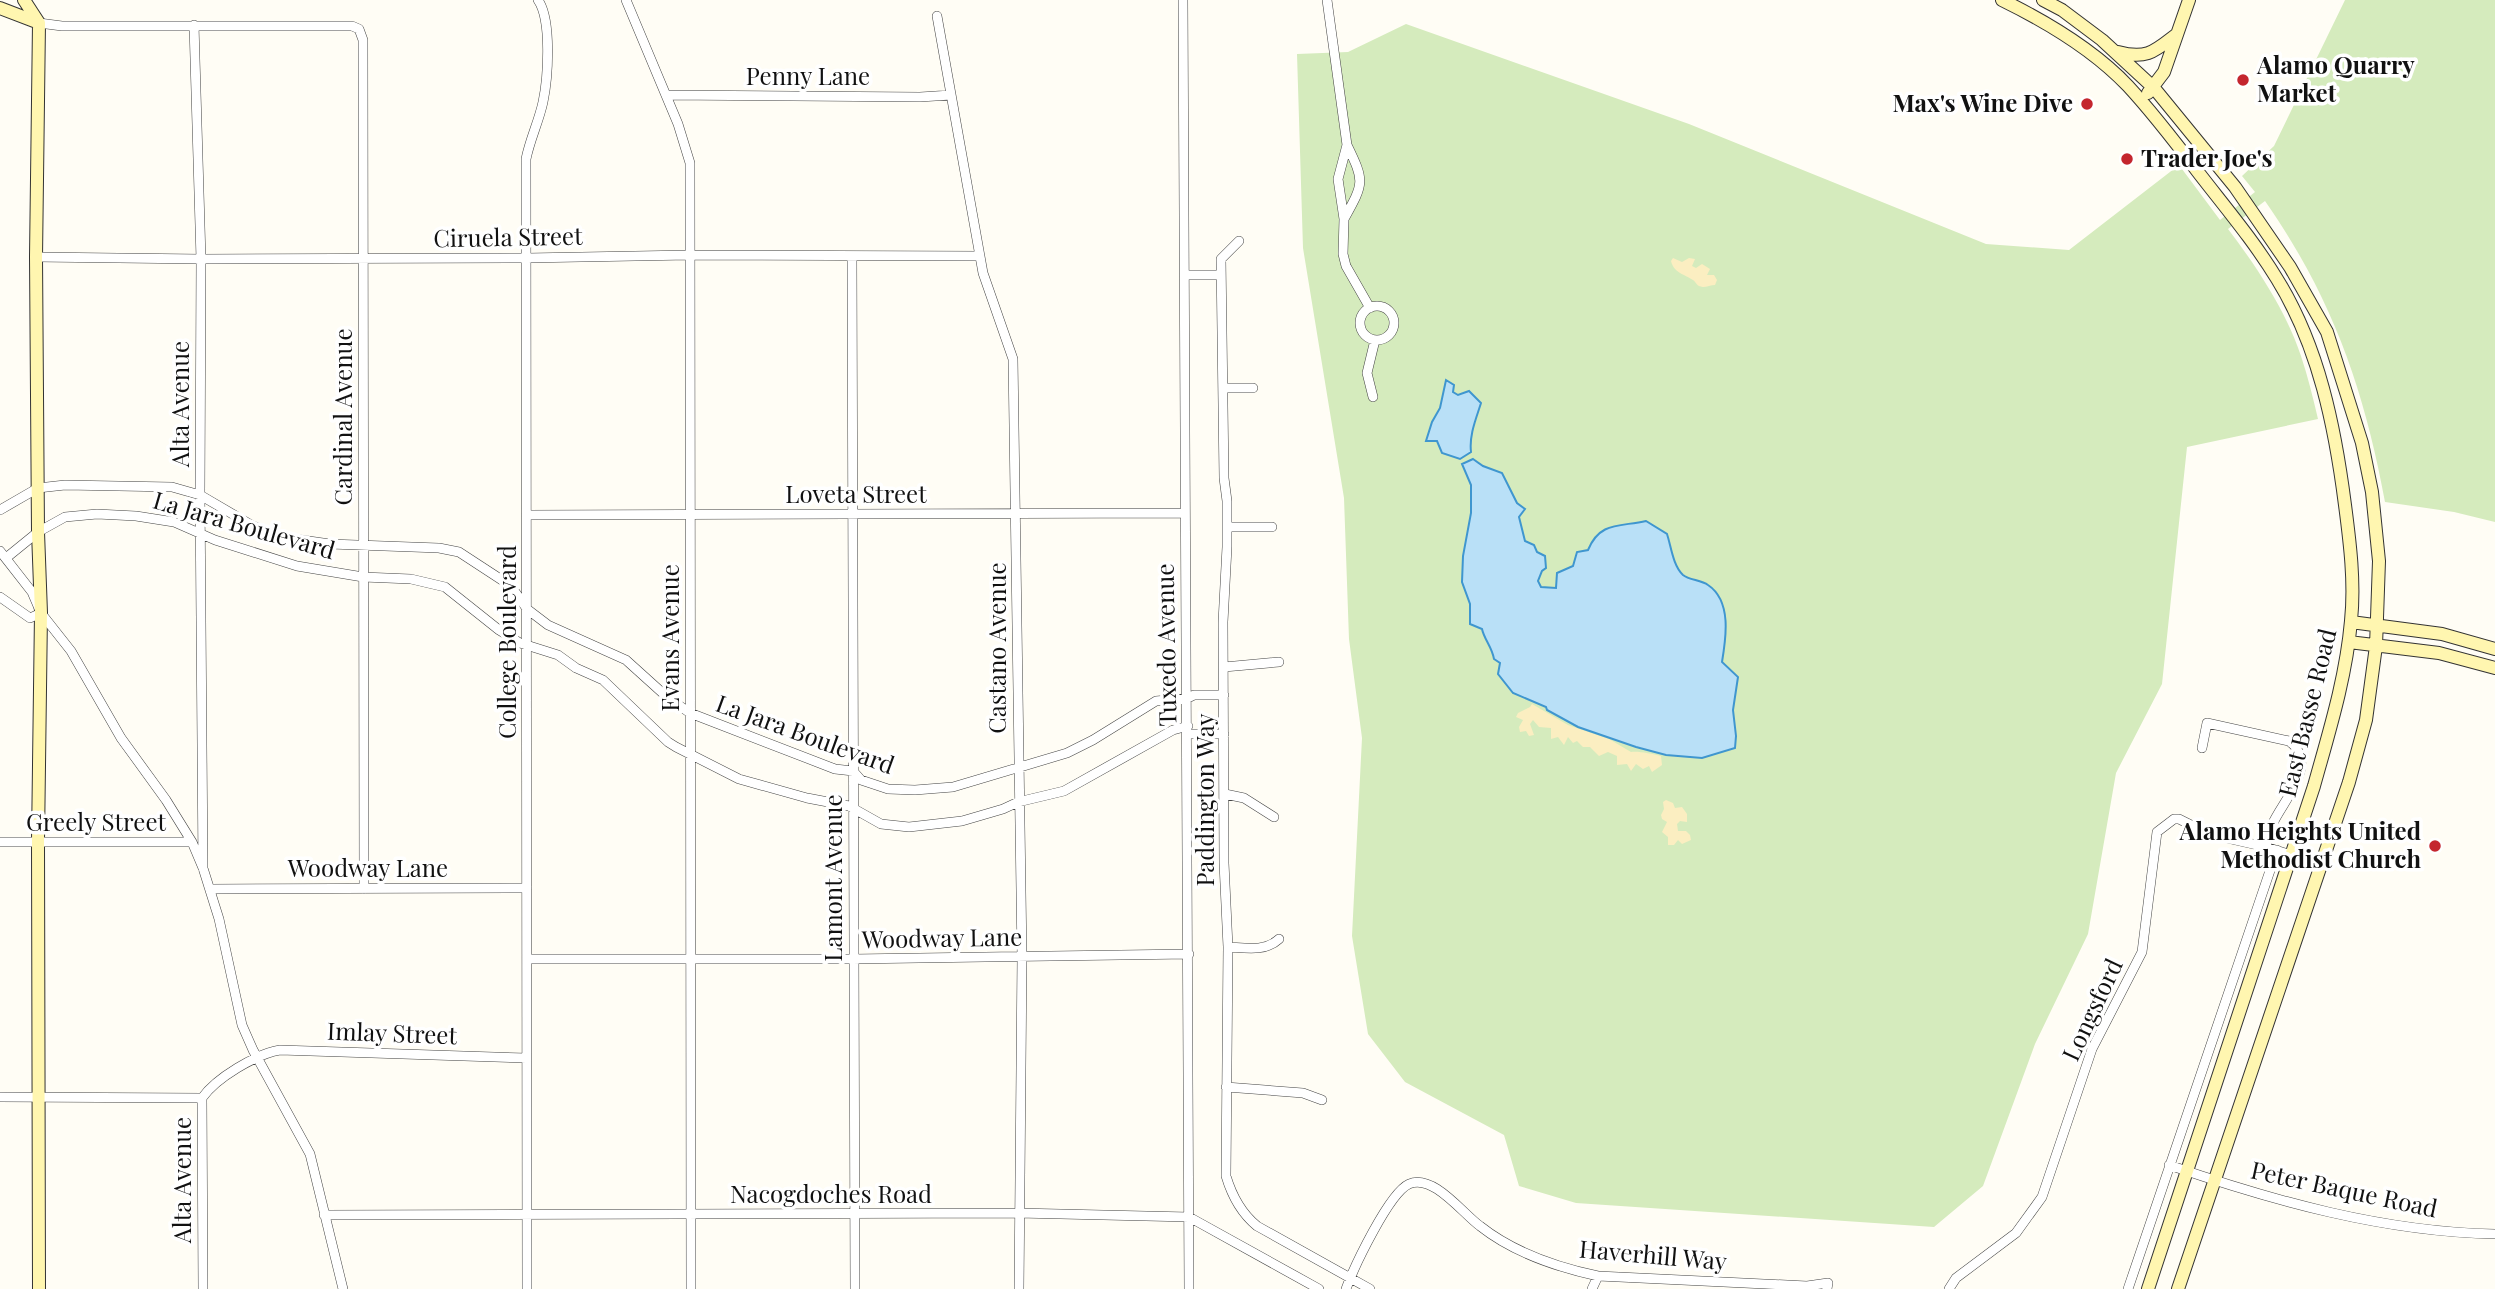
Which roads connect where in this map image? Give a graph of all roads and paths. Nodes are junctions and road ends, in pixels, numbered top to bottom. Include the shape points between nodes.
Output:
1 (24, 0) edge
2 (538, 0) edge
3 (626, 0) edge
4 (1183, 0) edge
5 (1327, 0) edge
6 (2002, 0) edge
7 (2043, 0) edge
8 (2189, 0) edge
9 (0, 8) edge
10 (937, 16) dead end
11 (39, 23) junction
12 (194, 25) junction
13 (2177, 34) junction
14 (2114, 51) junction
15 (2154, 88) junction
16 (666, 95) junction
17 (951, 95) junction
18 (2140, 100) junction
19 (1347, 145) junction
20 (1344, 219) junction
21 (1239, 241) dead end
22 (689, 255) junction
23 (980, 256) junction
24 (36, 257) junction
25 (852, 257) junction
26 (527, 258) junction
27 (364, 259) junction
28 (201, 260) junction
29 (1185, 275) junction
30 (1222, 275) junction
31 (1370, 308) junction
32 (1375, 340) junction
33 (1223, 388) junction
34 (1252, 388) dead end
35 (1373, 397) dead end
36 (38, 488) junction
37 (200, 495) junction
38 (0, 510) edge
39 (1016, 513) junction
40 (1184, 513) junction
41 (689, 514) junction
42 (854, 514) junction
43 (527, 515) junction
44 (1227, 527) junction
45 (1272, 527) dead end
46 (38, 532) junction
47 (200, 532) junction
48 (363, 545) junction
49 (3, 554) edge
50 (363, 577) junction
51 (0, 597) edge
52 (527, 609) junction
53 (41, 613) junction
54 (2351, 622) junction
55 (2379, 626) junction
56 (2349, 642) junction
57 (2376, 646) junction
58 (527, 647) junction
59 (2495, 649) edge
60 (1279, 662) dead end
61 (1224, 667) junction
62 (2495, 668) edge
63 (1224, 695) junction
64 (1188, 698) junction
65 (690, 713) junction
66 (1188, 730) junction
67 (1224, 734) junction
68 (2202, 748) dead end
69 (691, 753) junction
70 (1018, 768) junction
71 (853, 771) junction
72 (1224, 794) junction
73 (1018, 802) junction
74 (853, 809) junction
75 (1274, 817) dead end
76 (0, 842) edge
77 (38, 842) junction
78 (191, 842) junction
79 (2266, 846) junction
80 (2277, 850) junction
81 (2291, 855) junction
82 (202, 868) junction
83 (527, 888) junction
84 (210, 889) junction
85 (364, 889) junction
86 (1279, 939) dead end
87 (1228, 947) junction
88 (1189, 954) junction
89 (1022, 957) junction
90 (527, 959) junction
91 (692, 959) junction
92 (853, 959) junction
93 (257, 1057) junction
94 (526, 1058) junction
95 (1226, 1087) junction
96 (0, 1097) edge
97 (39, 1097) junction
98 (202, 1098) junction
99 (1322, 1100) dead end
100 (2169, 1165) junction
101 (2188, 1171) junction
102 (2215, 1180) junction
103 (1018, 1213) junction
104 (526, 1214) junction
105 (690, 1214) junction
106 (855, 1214) junction
107 (324, 1215) junction
108 (1189, 1217) junction
109 (2495, 1234) edge
110 (1598, 1276) junction
111 (1350, 1278) junction
112 (1709, 1285) edge
113 (39, 1289) edge
114 (203, 1289) edge
115 (343, 1289) edge
116 (527, 1289) edge
117 (691, 1289) edge
118 (855, 1289) edge
119 (1018, 1289) edge
120 (1189, 1289) edge
121 (1319, 1289) edge
122 (1346, 1289) edge
123 (1370, 1289) edge
124 (1591, 1289) edge
125 (1828, 1289) edge
126 (1949, 1289) edge
127 (2129, 1289) edge
128 (2148, 1289) edge
129 (2178, 1289) edge

1 - 11 main road
2 - 26 street, College Boulevard via 547,24 546,79 526,159
3 - 16 street, Evans Avenue
4 - 29 street, Tuxedo Avenue
5 - 19 street
6 - 18 main road, East Basse Road via 2071,39
7 - 14 main road, East Basse Road
8 - 13 main road
9 - 11 main road
10 - 17 street, Castano Avenue
11 - 12 street
11 - 24 main road
12 - 27 street, Cardinal Avenue via 359,29 363,40
12 - 28 street, Alta Avenue
13 - 14 main road via 2148,54
13 - 15 main road
14 - 15 main road, East Basse Road
15 - 18 main road
15 - 55 main road, East Basse Road via 2235,187 2290,267 2327,332 2354,414 2372,492
16 - 17 street, Penny Lane
16 - 22 street, Evans Avenue via 690,163
17 - 23 street, Castano Avenue
18 - 54 main road, East Basse Road via 2245,233 2278,280 2300,325 2321,378 2342,483 2350,543
19 - 20 street via 1338,179
19 - 20 street via 1361,182
20 - 31 street via 1346,266
21 - 30 street, Paddington Way via 1221,259
22 - 25 street, Ciruela Street
22 - 26 street, Ciruela Street
22 - 41 street, Evans Avenue
23 - 25 street, Ciruela Street
23 - 39 street, Castano Avenue via 1013,359
24 - 28 street, Ciruela Street
24 - 36 main road
25 - 42 street, Lamont Avenue
26 - 27 street, Ciruela Street
26 - 43 street, College Boulevard
27 - 28 street, Ciruela Street
27 - 48 street, Cardinal Avenue
28 - 37 street, Alta Avenue
29 - 30 street
29 - 40 street, Tuxedo Avenue
30 - 33 street, Paddington Way
31 - 32 street via 1362,316 1361,327
31 - 32 street via 1385,308 1394,322 1388,337
32 - 35 street via 1367,373
33 - 34 street
33 - 44 street, Paddington Way
36 - 37 street, La Jara Boulevard via 156,486
36 - 38 street, La Jara Boulevard
36 - 46 main road
37 - 47 street, Alta Avenue
37 - 48 street, La Jara Boulevard via 253,526 288,538
39 - 40 street, Loveta Street
39 - 42 street, Loveta Street
39 - 70 street, Castano Avenue
40 - 64 street, Tuxedo Avenue
41 - 42 street, Loveta Street
41 - 43 street, Loveta Street
41 - 65 street, Evans Avenue
42 - 71 street, Lamont Avenue
43 - 52 street, College Boulevard
44 - 45 street
44 - 61 street, Paddington Way
46 - 47 street, La Jara Boulevard via 65,517 97,514 174,522
46 - 49 street, La Jara Boulevard
46 - 53 main road
47 - 50 street, La Jara Boulevard via 297,566
47 - 82 street, Alta Avenue
48 - 50 street, Cardinal Avenue
48 - 52 street, La Jara Boulevard via 459,552 511,586
49 - 53 street via 32,592
50 - 58 street, La Jara Boulevard via 411,579 445,587
50 - 85 street, Cardinal Avenue
51 - 53 street via 30,618
52 - 58 street, College Boulevard
52 - 65 street, La Jara Boulevard via 548,625 626,660
53 - 77 main road
53 - 78 street via 71,651 121,738
54 - 55 main road
54 - 56 main road, East Basse Road
55 - 57 main road, East Basse Road
55 - 59 main road via 2442,634
56 - 57 main road
56 - 81 main road, East Basse Road via 2332,725
57 - 62 main road via 2439,653
57 - 102 main road, East Basse Road via 2366,720 2349,782
58 - 69 street, La Jara Boulevard via 558,655 603,680 668,742
58 - 83 street, College Boulevard
60 - 61 street
61 - 63 street, Paddington Way
63 - 64 street, La Jara Boulevard
63 - 67 street, Paddington Way
64 - 66 street, Tuxedo Avenue
64 - 70 street, La Jara Boulevard via 1156,701 1093,740
65 - 69 street, Evans Avenue
65 - 71 street, La Jara Boulevard via 835,769
66 - 67 street
66 - 73 street, La Jara Boulevard via 1173,730 1064,791
66 - 88 street, Tuxedo Avenue
67 - 72 street, Paddington Way
68 - 79 street via 2207,723 2289,741 2298,747 2301,768
69 - 74 street, La Jara Boulevard via 739,779
69 - 91 street, Evans Avenue
70 - 71 street, La Jara Boulevard via 953,787 915,790 888,789 861,780
70 - 73 street, Castano Avenue
71 - 74 street, Lamont Avenue
72 - 75 street via 1244,797
72 - 87 street, Paddington Way
73 - 74 street, La Jara Boulevard via 962,821 909,827 881,824
73 - 89 street, Castano Avenue
74 - 92 street, Lamont Avenue
76 - 77 street, Greely Street
77 - 78 street, Greely Street
77 - 97 main road
78 - 82 street
79 - 80 street, Longsford
79 - 126 street, Longsford via 2209,834 2179,819 2157,832 2142,952 2092,1049 2042,1197 2016,1233 1956,1278
80 - 81 street, Longsford
80 - 100 street
81 - 101 main road, East Basse Road
82 - 84 street
83 - 85 street, Woodway Lane
83 - 90 street, College Boulevard
84 - 85 street, Woodway Lane
84 - 93 street via 242,1024
86 - 87 street via 1264,948
87 - 95 street, Paddington Way
88 - 89 street, Woodway Lane
88 - 108 street, Tuxedo Avenue
89 - 92 street, Woodway Lane
89 - 103 street, Castano Avenue
90 - 91 street, Woodway Lane
90 - 94 street, College Boulevard
91 - 92 street, Woodway Lane
91 - 105 street, Evans Avenue
92 - 106 street, Lamont Avenue
93 - 94 street, Imlay Street via 281,1050
93 - 98 street, Alta Avenue
93 - 107 street via 310,1154
94 - 104 street, College Boulevard
95 - 99 street via 1303,1093
95 - 111 street, Paddington Way via 1226,1175 1242,1212 1257,1226
96 - 97 street
97 - 98 street
97 - 113 main road
98 - 114 street, Alta Avenue
100 - 101 street
100 - 127 street
101 - 102 street, Peter Baque Road
101 - 128 main road, East Basse Road
102 - 109 street, Peter Baque Road via 2317,1209 2419,1229
102 - 129 main road, East Basse Road
103 - 106 street, Nacogdoches Road
103 - 108 street, Nacogdoches Road
103 - 119 street, Castano Avenue
104 - 105 street, Nacogdoches Road
104 - 107 street, Nacogdoches Road
104 - 116 street, College Boulevard
105 - 106 street, Nacogdoches Road
105 - 117 street, Evans Avenue
106 - 118 street, Lamont Avenue
107 - 115 street
108 - 120 street, Tuxedo Avenue
108 - 121 street, Nacogdoches Road
110 - 111 street, Haverhill Way via 1518,1250 1479,1226 1439,1189 1418,1182 1392,1198
110 - 112 street, Haverhill Way
110 - 124 street
111 - 122 street, Haverhill Way
111 - 123 street, Paddington Way
112 - 125 street, Haverhill Way via 1828,1283

